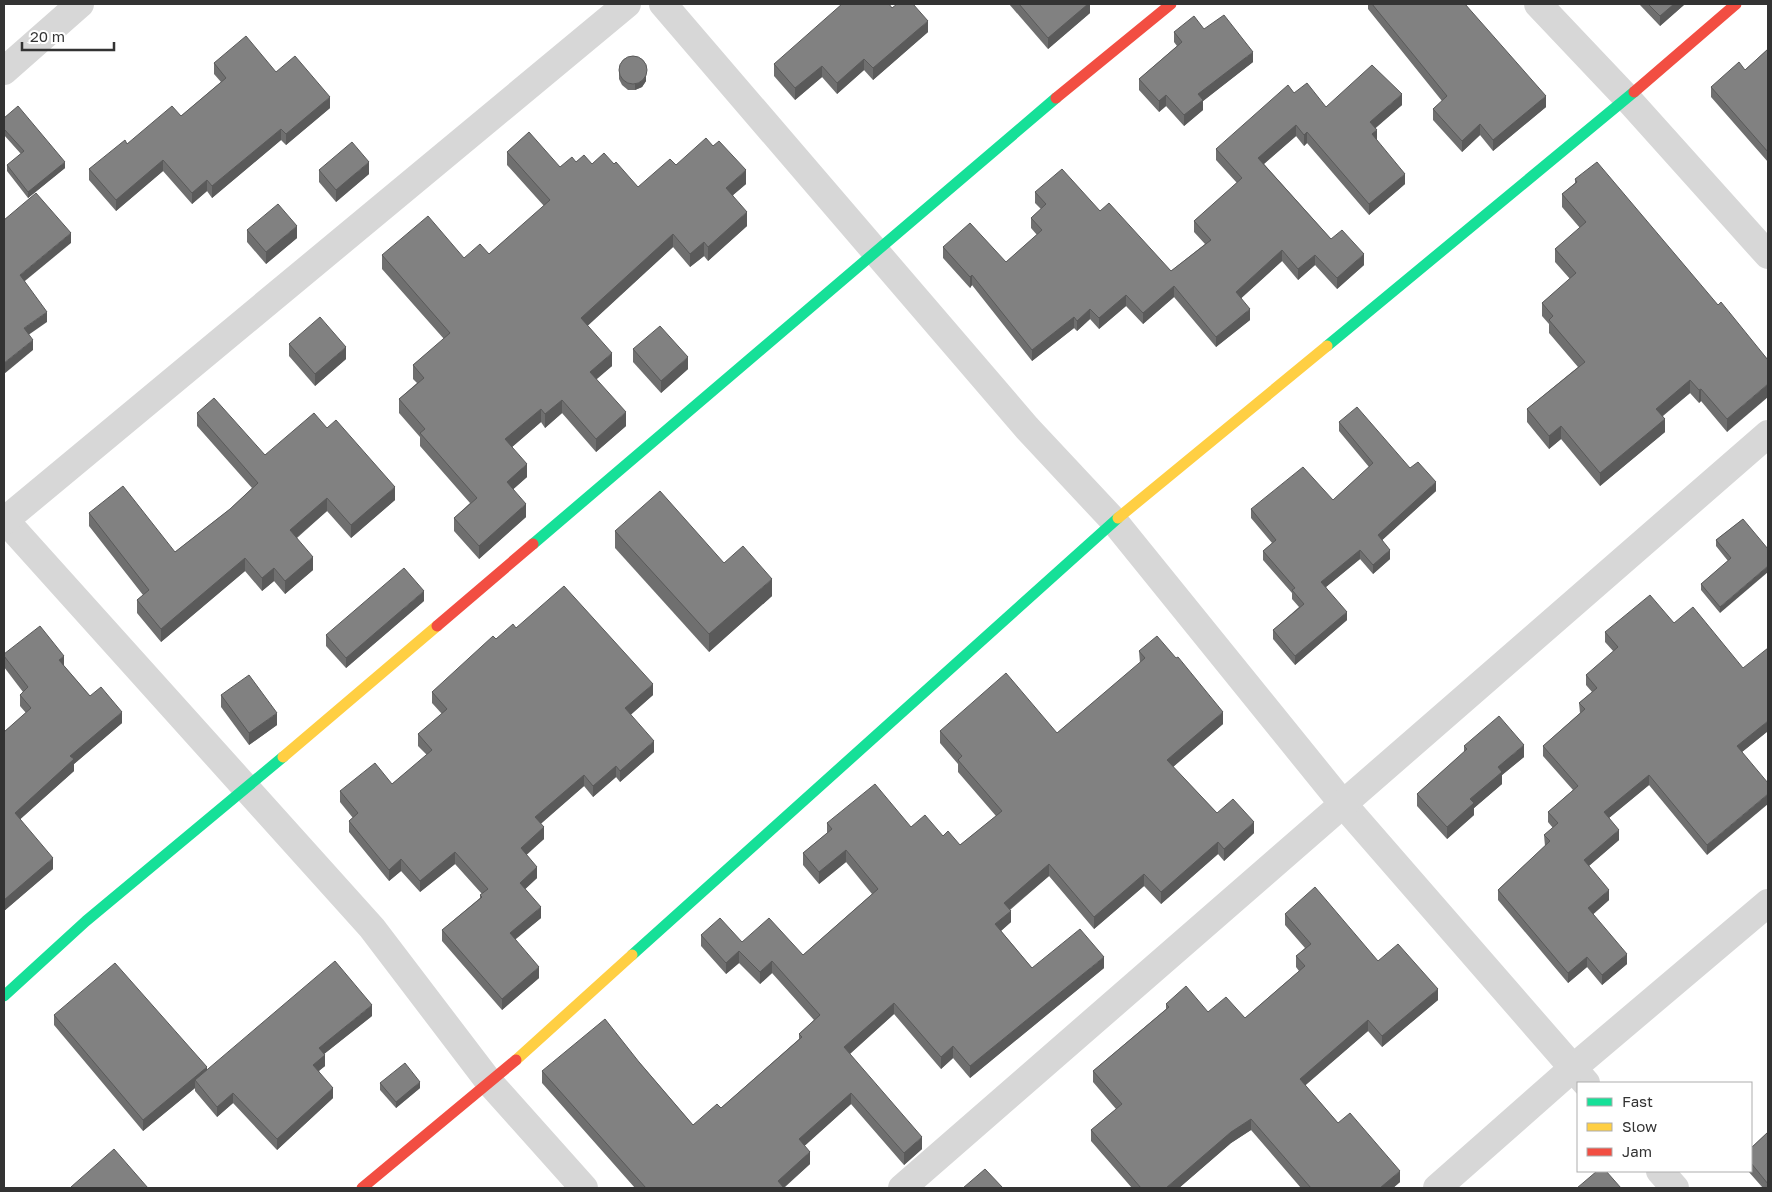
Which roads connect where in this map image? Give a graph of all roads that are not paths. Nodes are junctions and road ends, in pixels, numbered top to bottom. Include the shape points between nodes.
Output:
1 (80, 4) edge
2 (627, 4) edge
3 (663, 4) edge
4 (1170, 4) edge
5 (1538, 4) edge
6 (1736, 4) edge
7 (4, 72) edge
8 (1628, 98) junction
9 (875, 253) junction
10 (1768, 255) edge
11 (1768, 434) edge
12 (4, 520) edge
13 (1114, 521) junction
14 (247, 788) junction
15 (1343, 804) junction
16 (1768, 903) edge
17 (4, 996) edge
18 (1579, 1076) edge
19 (490, 1083) junction
20 (1661, 1172) edge
21 (362, 1188) edge
22 (584, 1188) edge
23 (902, 1188) edge
24 (1438, 1188) edge
25 (1675, 1188) edge

1 - 7 street
2 - 12 street
3 - 9 street
4 - 9 street
5 - 8 street
6 - 8 street
8 - 10 street
8 - 13 street
9 - 13 street via 1027,428
9 - 14 street
11 - 15 street
12 - 14 street
13 - 15 street
13 - 19 street
14 - 17 street via 86,921
14 - 19 street via 372,928
15 - 18 street
15 - 23 street
16 - 18 street
18 - 24 street
19 - 21 street
19 - 22 street
20 - 25 street

